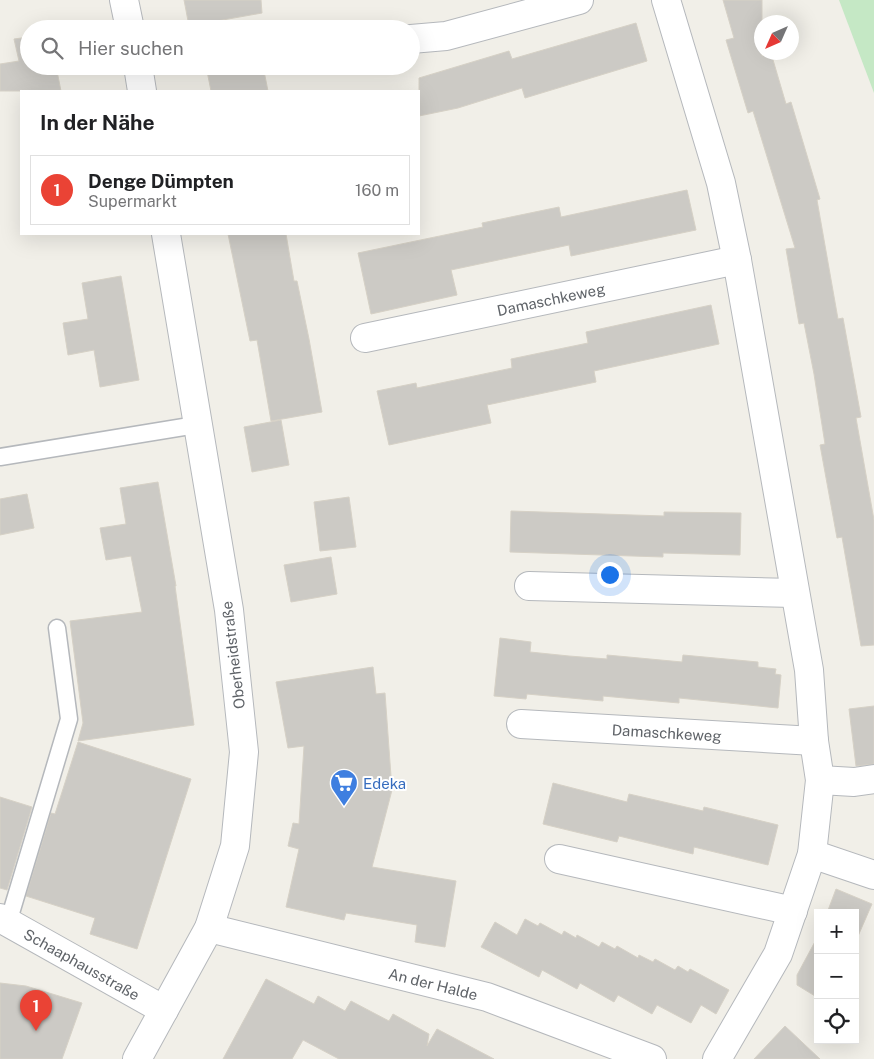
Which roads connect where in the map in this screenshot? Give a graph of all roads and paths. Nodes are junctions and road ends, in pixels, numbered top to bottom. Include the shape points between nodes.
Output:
1 (124, 0) edge
2 (579, 0) edge
3 (666, 0) edge
4 (128, 20) edge
5 (420, 38) edge
6 (139, 75) edge
7 (142, 90) edge
8 (166, 235) edge
9 (736, 260) junction
10 (365, 338) dead end
11 (196, 425) junction
12 (0, 457) edge
13 (529, 586) dead end
14 (794, 593) junction
15 (57, 628) dead end
16 (521, 724) dead end
17 (814, 741) junction
18 (820, 780) junction
19 (874, 780) edge
20 (812, 854) junction
21 (559, 859) dead end
22 (874, 875) edge
23 (793, 911) junction
24 (4, 920) edge
25 (209, 928) junction
26 (164, 1010) junction
27 (137, 1059) edge
28 (650, 1059) edge
29 (717, 1059) edge

1 - 4 street
2 - 5 street via 446,36
3 - 9 street via 720,183
6 - 7 street
8 - 11 street, Oberheidstraße
9 - 10 street, Damaschkeweg
9 - 14 street
11 - 12 lane
11 - 25 street, Oberheidstraße via 228,610 244,752 235,846
13 - 14 street
14 - 17 street via 809,670
15 - 24 lane via 69,719
16 - 17 street, Damaschkeweg
17 - 18 street
18 - 19 street
18 - 20 street
20 - 22 street
20 - 23 street
21 - 23 street
23 - 29 street via 778,954
24 - 26 street, Schaaphausstraße
25 - 26 street, Oberheidstraße
25 - 28 street, An der Halde via 487,997
26 - 27 street, Oberheidstraße

